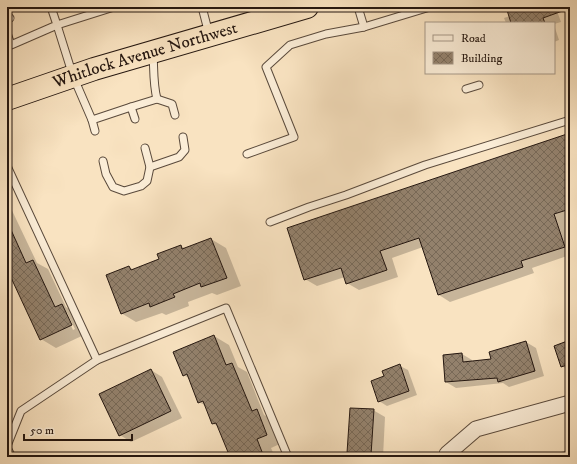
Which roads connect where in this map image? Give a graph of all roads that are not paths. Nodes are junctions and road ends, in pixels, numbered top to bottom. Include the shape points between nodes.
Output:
1 (51, 7) edge
2 (114, 7) edge
3 (202, 7) edge
4 (308, 7) edge
5 (358, 7) edge
6 (430, 7) edge
7 (57, 25) junction
8 (364, 27) junction
9 (7, 33) edge
10 (210, 36) junction
11 (153, 52) junction
12 (73, 76) junction
13 (479, 85) dead end
14 (466, 89) dead end
15 (157, 99) junction
16 (7, 100) edge
17 (131, 107) junction
18 (175, 115) dead end
19 (135, 119) dead end
20 (92, 120) junction
21 (570, 120) edge
22 (95, 131) dead end
23 (183, 137) dead end
24 (144, 148) dead end
25 (247, 154) dead end
26 (103, 161) dead end
27 (7, 166) edge
28 (150, 168) junction
29 (270, 222) dead end
30 (97, 360) junction
31 (570, 403) edge
32 (7, 447) edge
33 (12, 457) edge
34 (288, 457) edge
35 (448, 457) edge

1 - 7 lane
2 - 7 lane
3 - 10 lane
4 - 10 highway, Whitlock Avenue Northwest
5 - 8 lane
6 - 8 lane
7 - 9 lane via 11,45
7 - 12 lane
8 - 25 lane via 326,34 290,45 266,67 294,137
10 - 11 highway, Whitlock Avenue Northwest
11 - 12 highway, Whitlock Avenue Northwest
11 - 15 lane via 154,88
12 - 16 highway, Whitlock Avenue Northwest
12 - 20 lane
13 - 14 lane
15 - 17 lane
15 - 18 lane via 172,104
17 - 19 lane
17 - 20 lane
20 - 22 lane
21 - 29 lane via 425,165
23 - 28 lane via 185,150 179,157
24 - 28 lane
26 - 28 lane via 106,174 113,186 124,191 141,186 147,181
27 - 30 lane
30 - 32 lane via 21,411
30 - 34 lane via 226,308
31 - 35 street via 476,429 446,454
32 - 33 lane

